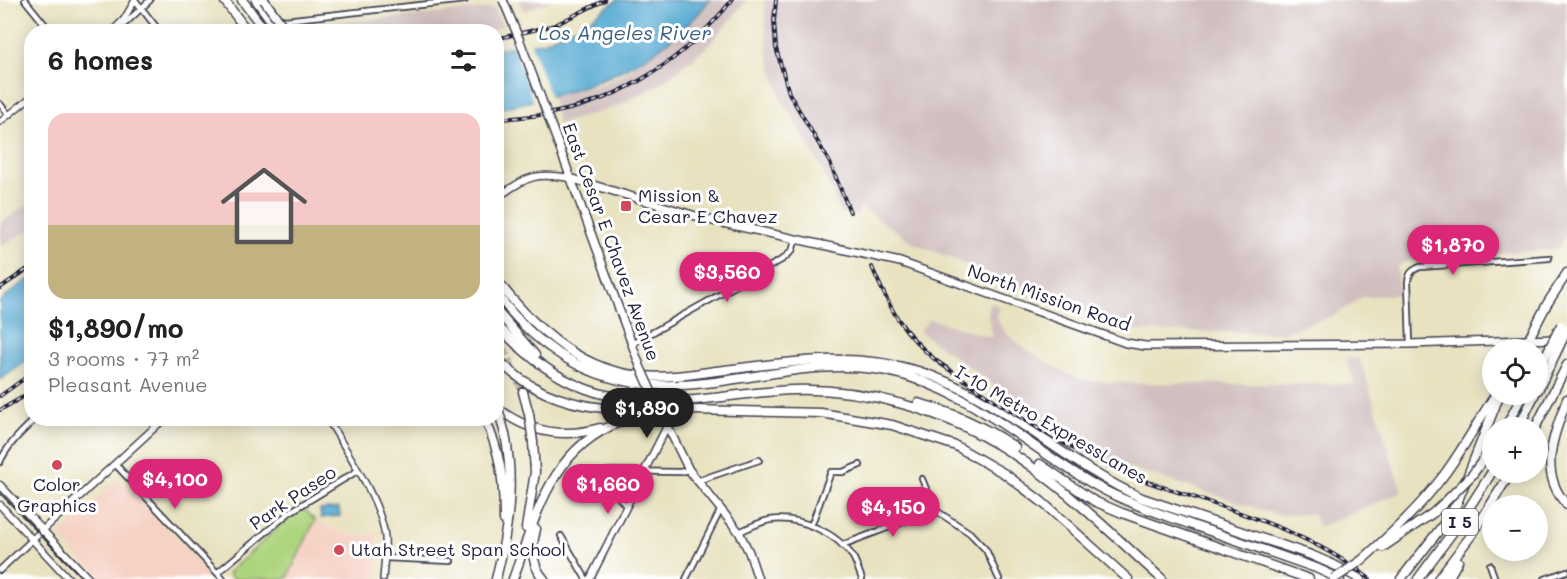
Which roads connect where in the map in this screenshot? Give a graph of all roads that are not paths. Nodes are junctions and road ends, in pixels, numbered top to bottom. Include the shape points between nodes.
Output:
1 (25, 0) edge
2 (135, 0) edge
3 (150, 0) edge
4 (224, 0) edge
5 (242, 0) edge
6 (256, 0) edge
7 (264, 0) edge
8 (465, 0) edge
9 (503, 0) edge
10 (141, 8) junction
11 (44, 24) edge
12 (120, 24) edge
13 (123, 24) edge
14 (154, 24) edge
15 (242, 24) edge
16 (260, 24) edge
17 (273, 24) edge
18 (281, 24) edge
19 (24, 103) edge
20 (0, 104) edge
21 (9, 115) junction
22 (0, 122) edge
23 (570, 178) junction
24 (504, 193) edge
25 (796, 239) junction
26 (1549, 258) dead end
27 (1567, 273) edge
28 (504, 294) edge
29 (504, 298) edge
30 (504, 299) edge
31 (507, 300) junction
32 (504, 320) edge
33 (1565, 324) edge
34 (504, 332) edge
35 (1567, 338) edge
36 (1529, 339) edge
37 (1548, 339) edge
38 (1482, 342) edge
39 (1410, 344) junction
40 (632, 345) junction
41 (1551, 354) junction
42 (1548, 357) edge
43 (1548, 362) edge
44 (504, 365) edge
45 (1567, 365) edge
46 (565, 380) junction
47 (523, 392) tunnel mouth
48 (849, 393) junction
49 (1567, 399) edge
50 (1491, 405) edge
51 (1494, 405) edge
52 (715, 410) junction
53 (504, 414) edge
54 (1541, 417) edge
55 (620, 422) junction
56 (666, 424) junction
57 (28, 426) edge
58 (156, 426) edge
59 (332, 426) edge
60 (487, 426) edge
61 (503, 426) edge
62 (2, 454) edge
63 (759, 460) dead end
64 (1482, 461) edge
65 (0, 462) edge
66 (115, 464) junction
67 (860, 465) dead end
68 (689, 470) junction
69 (357, 471) junction
70 (645, 471) junction
71 (922, 479) dead end
72 (697, 481) junction
73 (1485, 483) edge
74 (1504, 483) edge
75 (549, 484) junction
76 (0, 485) edge
77 (0, 505) edge
78 (1567, 505) edge
79 (626, 506) junction
80 (721, 509) junction
81 (935, 510) junction
82 (811, 525) junction
83 (43, 530) junction
84 (739, 532) junction
85 (1473, 533) junction
86 (561, 536) dead end
87 (1393, 537) junction
88 (33, 539) junction
89 (842, 545) junction
90 (503, 550) junction
91 (385, 558) junction
92 (451, 561) dead end
93 (1490, 565) dead end
94 (0, 570) edge
95 (1567, 571) edge
96 (218, 572) junction
97 (1403, 576) edge
98 (69, 579) edge
99 (89, 579) edge
100 (223, 579) edge
101 (383, 579) edge
102 (496, 579) edge
103 (508, 579) edge
104 (513, 579) edge
105 (544, 579) edge
106 (588, 579) edge
107 (686, 579) edge
108 (758, 579) edge
109 (862, 579) edge
110 (999, 579) edge
111 (1128, 579) edge
112 (1162, 579) edge
113 (1309, 579) edge
114 (1334, 579) edge
115 (1340, 579) edge
116 (1360, 579) edge
117 (1418, 579) edge
118 (1438, 579) edge
119 (1448, 579) edge
120 (1495, 579) edge
121 (1545, 579) edge

1 - 11 street
2 - 10 street
2 - 12 street
3 - 10 street
4 - 15 highway
5 - 16 highway
6 - 17 highway
7 - 8 street via 269,12 285,20
7 - 18 highway, bridge
9 - 23 main road, East Cesar E Chavez Avenue, bridge
10 - 13 street
10 - 14 street
19 - 21 street
20 - 21 street
21 - 22 street
23 - 24 main road via 536,176
23 - 25 main road, North Mission Road via 709,220
23 - 40 main road, East Cesar E Chavez Avenue
25 - 39 main road, North Mission Road via 908,265 1126,343
25 - 40 street via 792,251 783,259
26 - 39 street via 1413,270 1408,282
27 - 36 highway
28 - 31 highway, I-10 Metro ExpressLanes
29 - 31 highway, I-10 Metro ExpressLanes
30 - 31 highway
31 - 115 highway, I-10 Metro ExpressLanes via 528,329 555,351 581,368 620,381 688,385 835,367 915,378 969,402 1102,489
31 - 116 highway, I-10 Metro ExpressLanes via 569,349 599,366 635,375 687,375 836,358 917,371 989,404 1118,487 1311,555
32 - 46 highway via 526,347
33 - 41 highway, bridge
34 - 46 highway via 528,356
35 - 37 main road, North Mission Road
38 - 39 main road, North Mission Road
40 - 56 main road, East Cesar E Chavez Avenue, bridge
41 - 42 highway
41 - 43 highway
44 - 52 highway via 529,385 579,405
45 - 54 highway
46 - 48 highway via 599,394 639,401 793,390
47 - 103 highway, bridge via 535,472 527,524
48 - 112 highway via 921,409 1006,448 1052,480
48 - 113 highway via 891,396 954,414 1002,439 1094,501
49 - 78 highway via 1550,464 1554,488
50 - 87 highway via 1442,478
51 - 97 highway via 1457,503
52 - 55 highway
52 - 111 highway via 821,413 892,424 956,446 1005,474 1042,502
53 - 55 highway via 544,432 565,434
55 - 75 highway via 576,450
56 - 68 main road, East Cesar E Chavez Avenue
56 - 70 main road
57 - 62 street
58 - 66 main road
59 - 69 street
60 - 90 highway via 503,474
61 - 90 highway, bridge via 511,483
62 - 65 street
63 - 72 street
64 - 87 highway, bridge via 1433,513
66 - 83 main road
66 - 96 street
67 - 82 street via 831,472
68 - 70 street
68 - 72 main road, East Cesar E Chavez Avenue
69 - 91 street via 380,516
69 - 96 street, Park Paseo via 281,518
70 - 79 main road
70 - 79 street via 614,470 604,475
71 - 81 street
72 - 80 main road, East Cesar E Chavez Avenue
73 - 117 highway, I 5
74 - 85 highway, I 5
75 - 104 highway
75 - 105 highway via 533,546 535,565
76 - 83 main road
77 - 88 main road
79 - 106 main road
80 - 84 main road, East Cesar E Chavez Avenue
80 - 107 street
81 - 89 street
81 - 110 street via 970,533 986,550
82 - 84 street via 769,520
82 - 89 street
83 - 88 main road
83 - 99 main road
84 - 108 main road, East Cesar E Chavez Avenue
85 - 118 highway, I 5
85 - 119 highway
86 - 106 street
87 - 114 highway, bridge
88 - 94 street
88 - 98 main road
89 - 109 street via 855,561
90 - 102 highway
91 - 92 street
91 - 101 street
93 - 120 street
95 - 121 street
96 - 100 street

